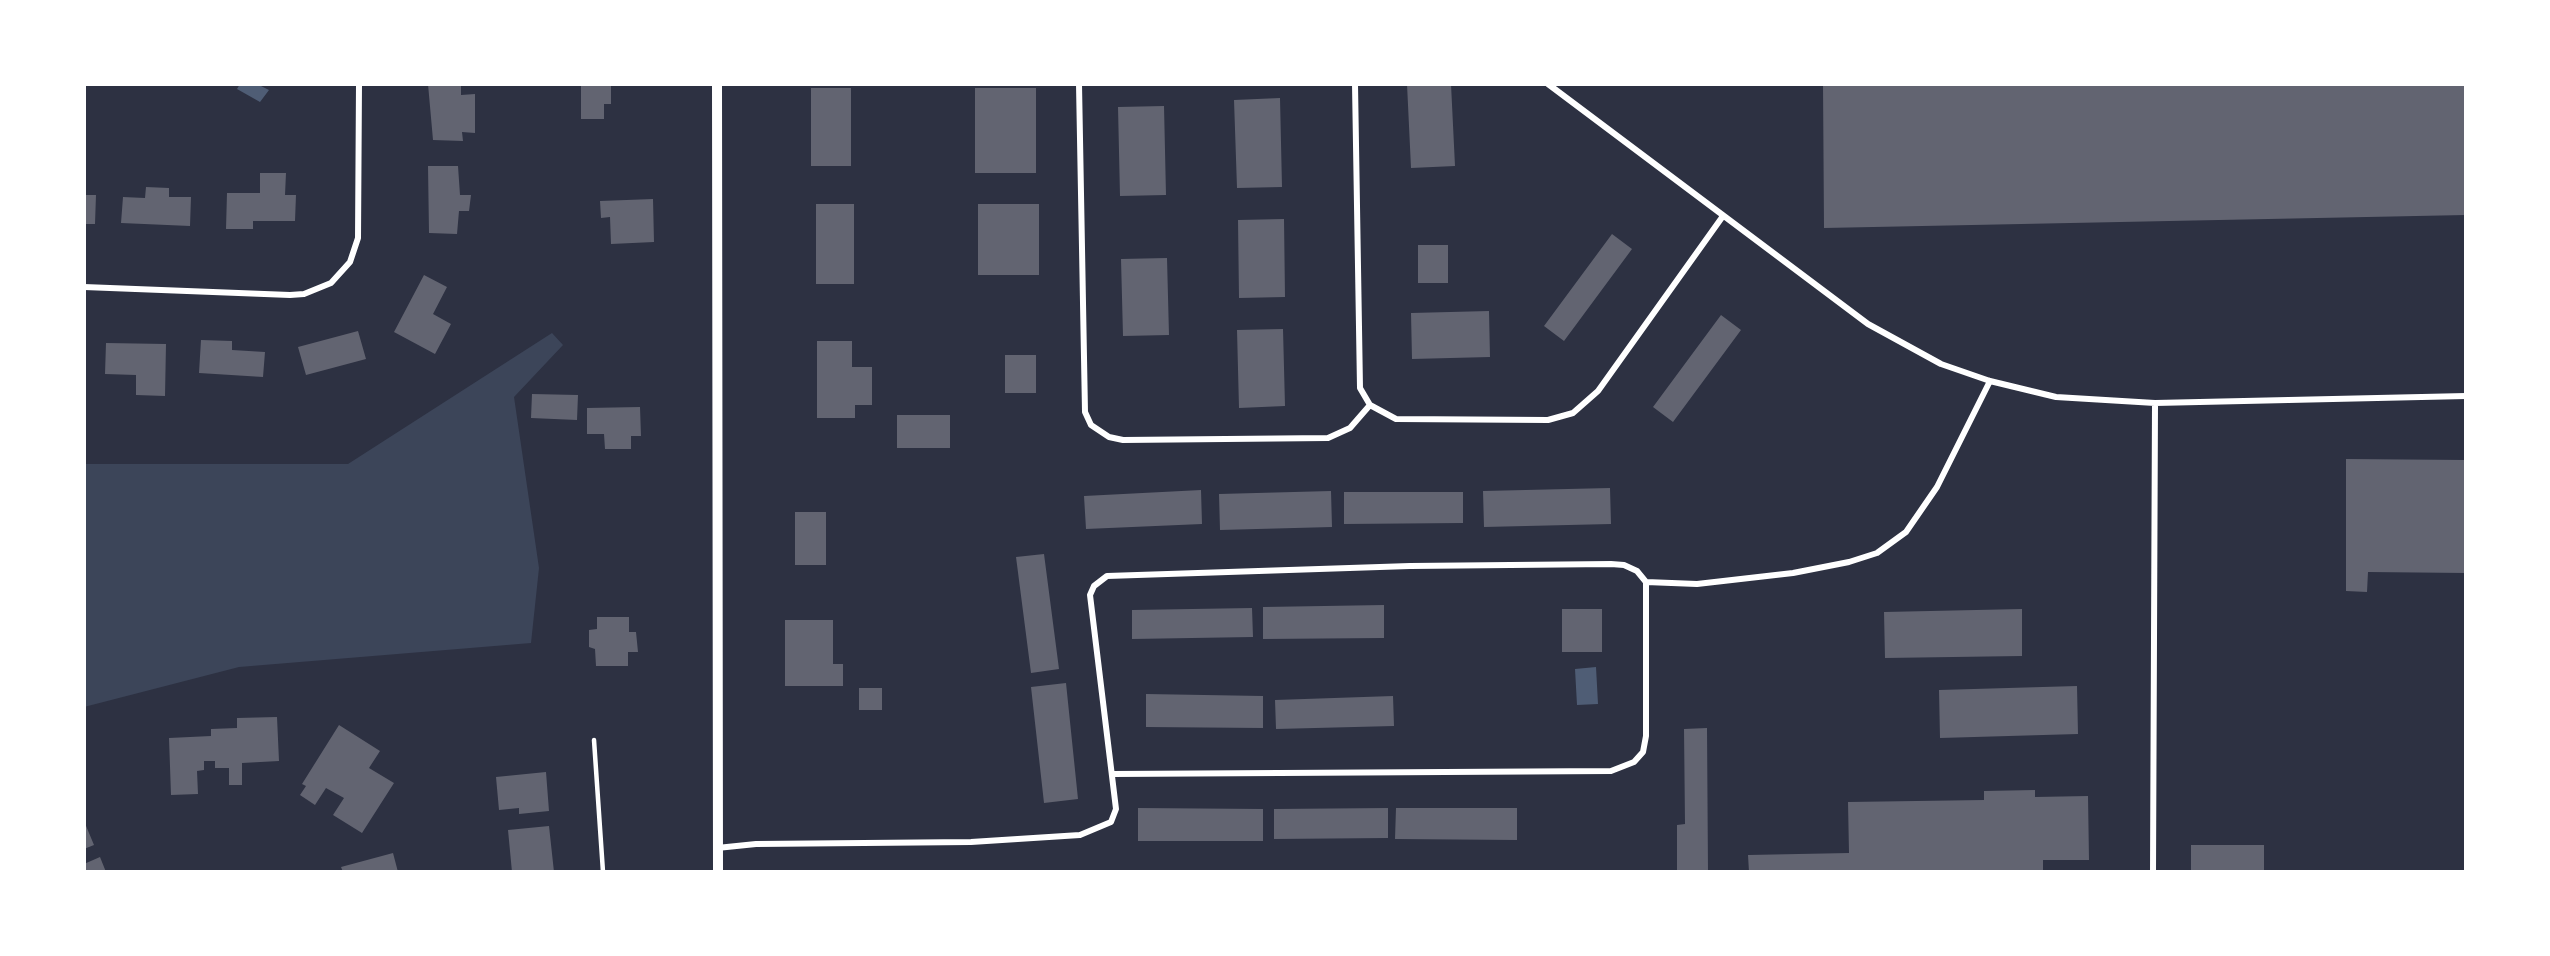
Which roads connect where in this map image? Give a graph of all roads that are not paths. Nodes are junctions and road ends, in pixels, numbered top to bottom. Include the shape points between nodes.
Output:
1 (359, 84) edge
2 (717, 84) edge
3 (1079, 84) edge
4 (1355, 84) edge
5 (1548, 84) edge
6 (1723, 216) junction
7 (84, 287) edge
8 (1990, 381) junction
9 (2466, 396) edge
10 (2155, 403) junction
11 (1370, 405) junction
12 (1646, 582) junction
13 (594, 740) dead end
14 (1113, 774) junction
15 (717, 848) junction
16 (603, 872) edge
17 (718, 872) edge
18 (2153, 872) edge

1 - 7 street via 358,238 350,262 331,283 311,292 290,295
2 - 15 street
3 - 11 street via 1086,411 1091,425 1109,437 1123,440 1328,438 1350,428
4 - 11 street via 1360,388
5 - 6 street
6 - 8 street via 1868,324 1941,364
6 - 11 street via 1598,392 1573,413 1548,420 1396,419
8 - 10 street via 2056,397
8 - 12 street via 1937,487 1906,532 1877,553 1793,573 1697,584
9 - 10 street
10 - 18 street
12 - 14 street via 1646,736 1643,752 1634,762 1611,771
12 - 14 street via 1637,571 1611,564 1107,576 1094,586 1090,596
13 - 16 lane
14 - 15 street via 1116,809 1112,822 1080,836
15 - 17 street

